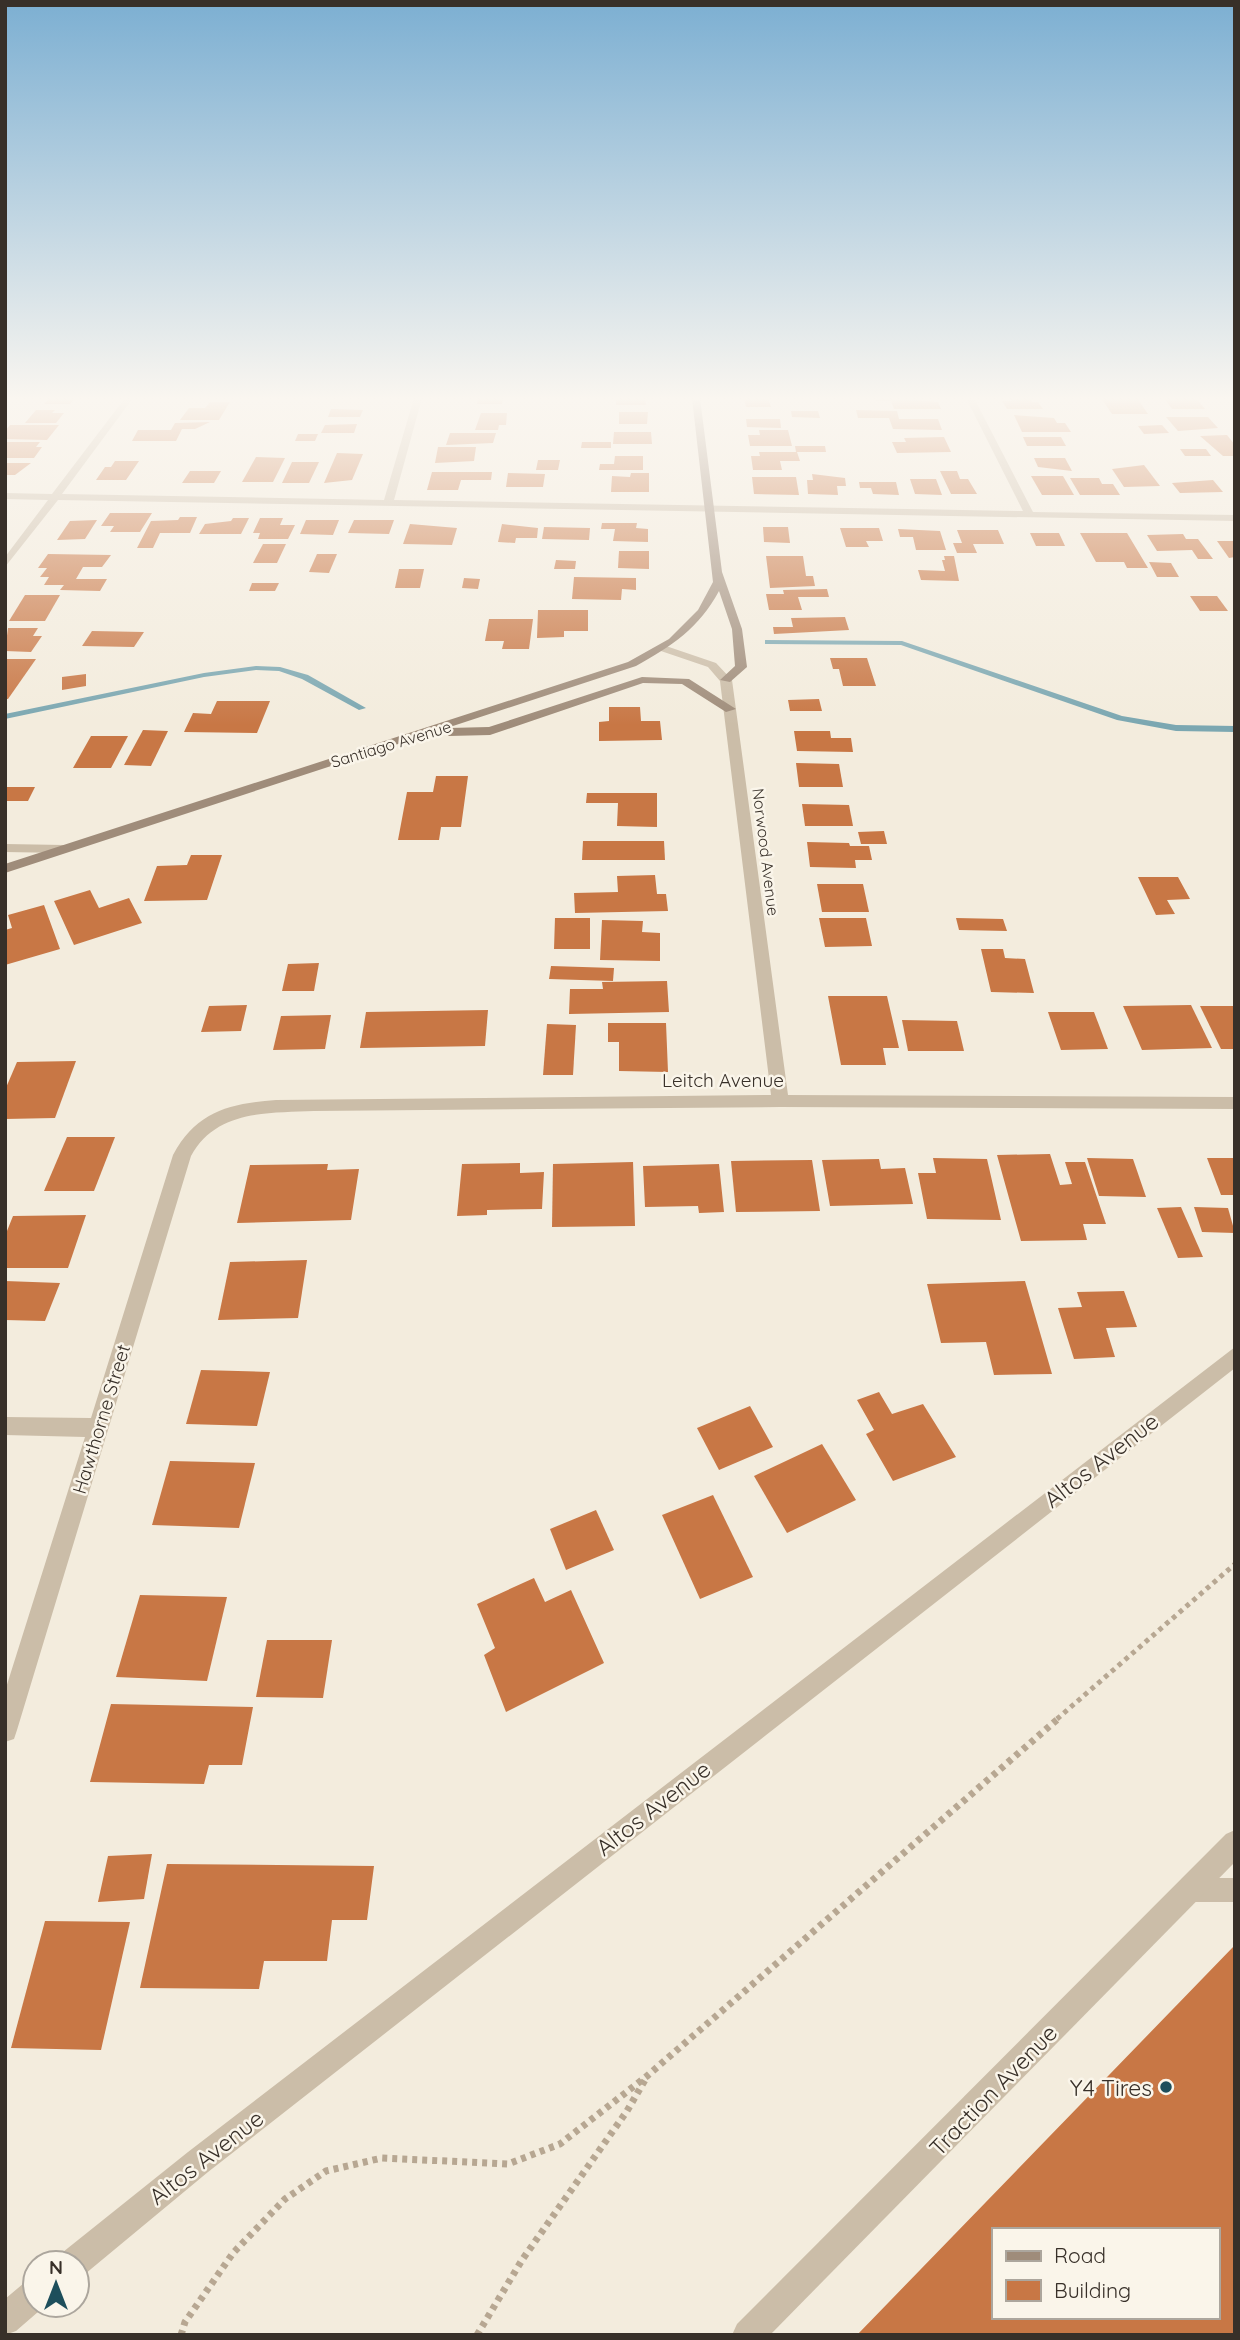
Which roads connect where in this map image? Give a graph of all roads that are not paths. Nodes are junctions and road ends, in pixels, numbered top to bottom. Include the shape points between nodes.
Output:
1 (49, 507) edge
2 (613, 507) edge
3 (1026, 507) edge
4 (709, 509) junction
5 (1030, 514) junction
6 (1235, 518) edge
7 (5, 564) edge
8 (717, 571) junction
9 (662, 648) junction
10 (726, 680) junction
11 (730, 709) junction
12 (431, 732) junction
13 (5, 848) edge
14 (64, 849) junction
15 (5, 869) edge
16 (780, 1101) junction
17 (1235, 1103) edge
18 (214, 1119) joint
19 (1235, 1356) edge
20 (5, 1426) edge
21 (98, 1428) junction
22 (5, 1730) edge
23 (1235, 1843) edge
24 (1188, 1890) junction
25 (1235, 1890) edge
26 (91, 2249) edge
27 (21, 2306) edge
28 (5, 2320) edge
29 (748, 2335) edge

1 - 7 street
2 - 4 street
3 - 5 street
4 - 5 street
4 - 8 main road
5 - 6 street
8 - 9 main road, Santiago Avenue via 718,582 703,611
8 - 10 main road via 737,629 741,667
9 - 10 street via 712,665
9 - 12 main road, Santiago Avenue via 632,664
10 - 11 street, Norwood Avenue
11 - 12 main road via 685,681 642,680 490,730
11 - 16 street, Norwood Avenue
12 - 14 main road, Santiago Avenue
13 - 14 street, Santiago Avenue
14 - 15 main road, Santiago Avenue
16 - 17 street, Leitch Avenue
16 - 18 street, Leitch Avenue via 269,1107
18 - 21 street, Hawthorne Street via 194,1135 183,1155
19 - 26 street, Altos Avenue
20 - 21 street
21 - 22 street, Hawthorne Street
23 - 24 street, Traction Avenue
24 - 25 lane
24 - 29 street, Traction Avenue
27 - 28 street

